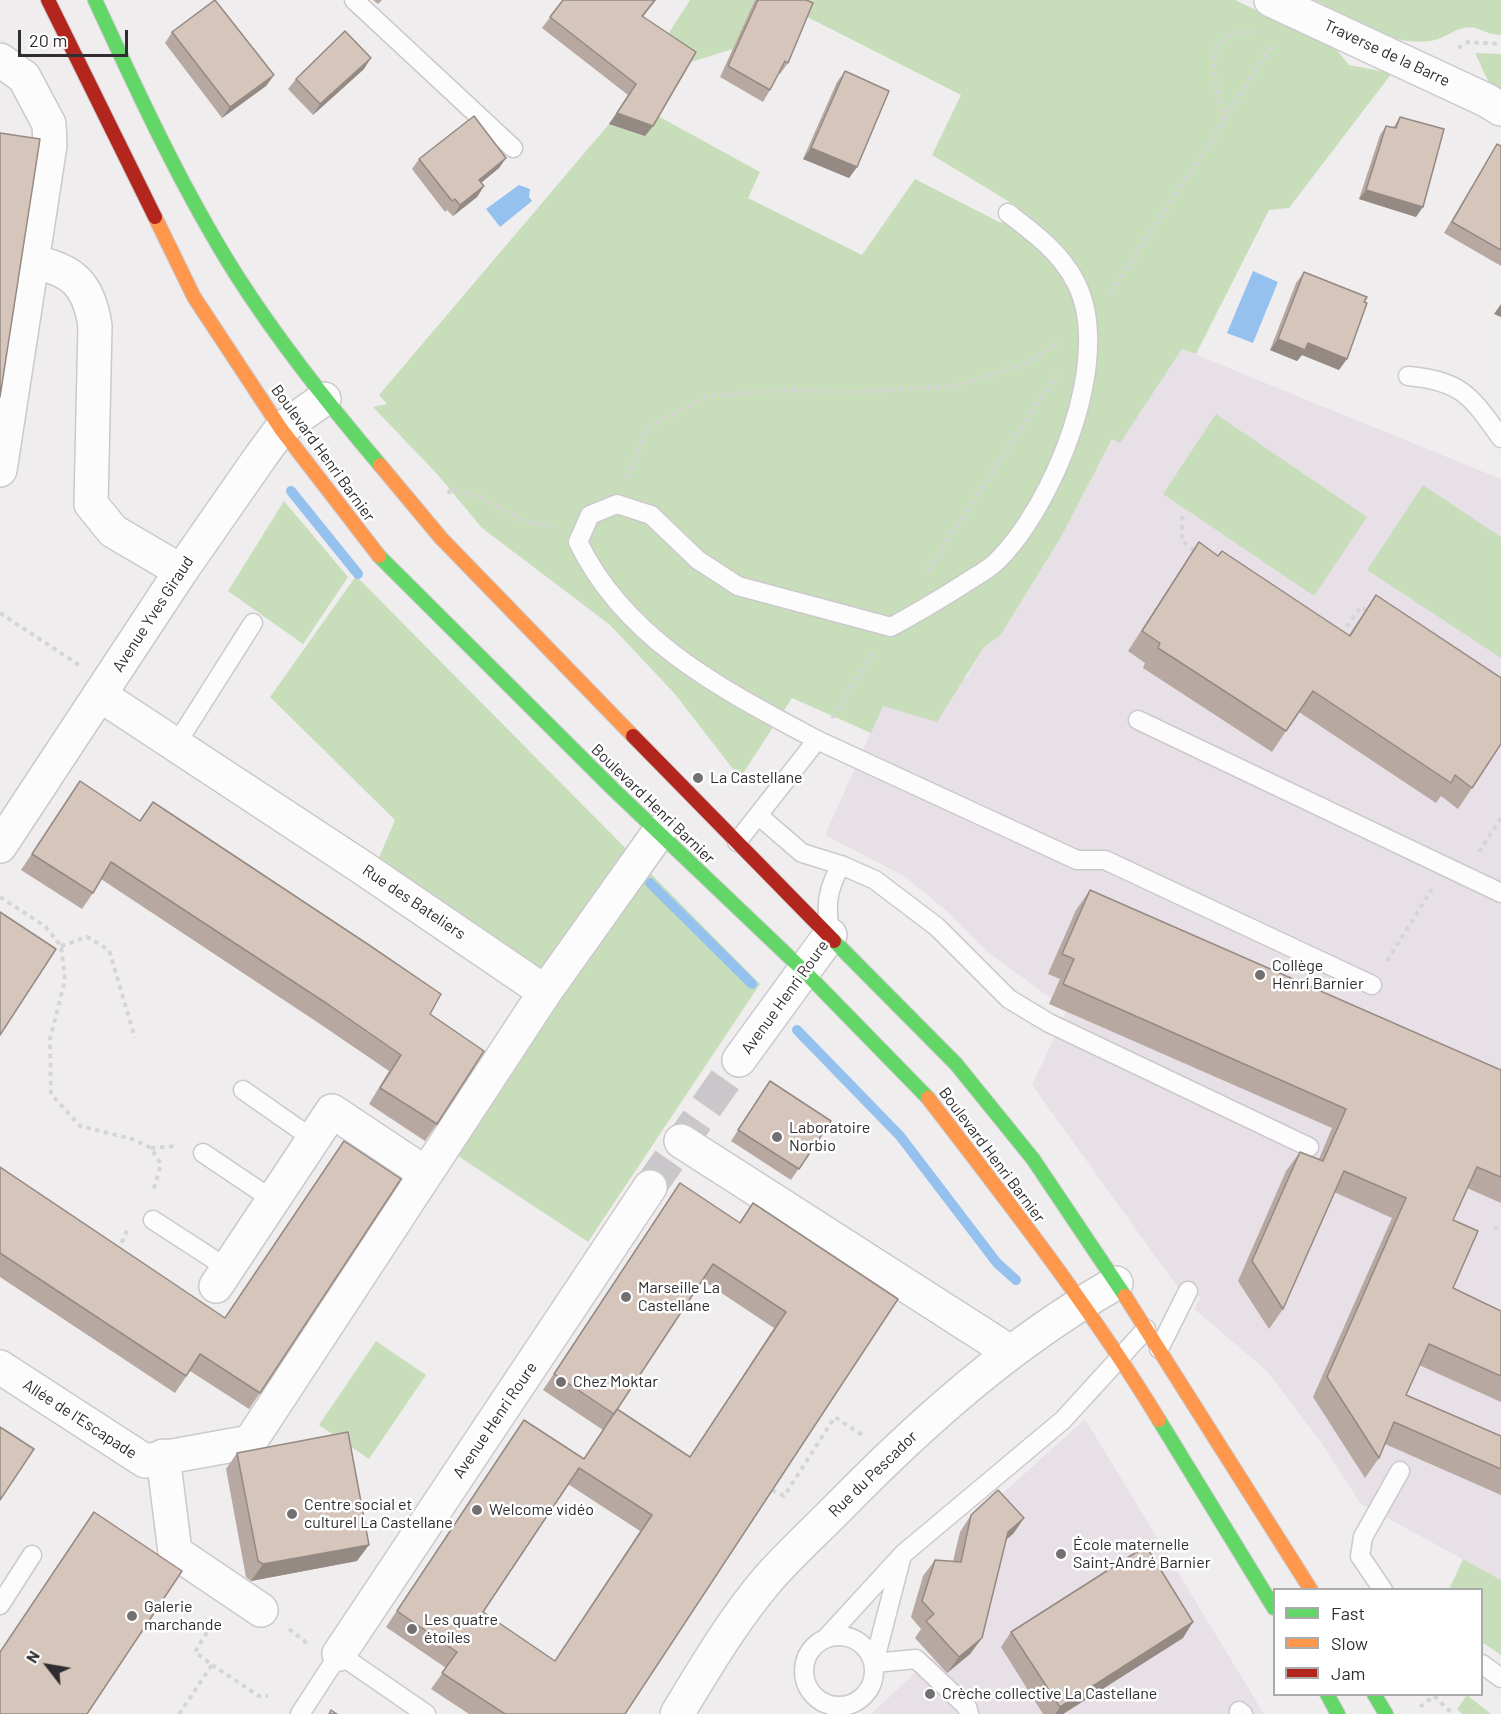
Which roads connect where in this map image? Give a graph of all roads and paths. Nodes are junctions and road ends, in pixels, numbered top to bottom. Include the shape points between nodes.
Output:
1 (48, 0) edge
2 (95, 0) edge
3 (354, 0) edge
4 (1283, 5) edge
5 (1274, 43) junction
6 (0, 60) edge
7 (1501, 109) edge
8 (1225, 118) junction
9 (513, 147) dead end
10 (1008, 213) dead end
11 (32, 262) junction
12 (1089, 325) junction
13 (1057, 374) dead end
14 (1408, 376) dead end
15 (324, 399) junction
16 (281, 429) junction
17 (1501, 438) edge
18 (0, 470) edge
19 (447, 504) dead end
20 (617, 504) junction
21 (590, 515) junction
22 (1182, 516) dead end
23 (1199, 555) edge
24 (181, 571) junction
25 (923, 578) dead end
26 (0, 613) edge
27 (1371, 613) edge
28 (253, 623) dead end
29 (891, 627) junction
30 (1337, 639) edge
31 (104, 690) junction
32 (1138, 720) dead end
33 (828, 724) dead end
34 (817, 740) junction
35 (175, 746) junction
36 (759, 816) junction
37 (1501, 818) edge
38 (659, 832) junction
39 (737, 842) junction
40 (0, 846) edge
41 (841, 865) junction
42 (1446, 866) junction
43 (1464, 875) junction
44 (1501, 892) edge
45 (0, 897) edge
46 (830, 936) junction
47 (60, 946) junction
48 (804, 971) junction
49 (1372, 985) joint
50 (545, 992) junction
51 (135, 1038) dead end
52 (739, 1059) tunnel mouth
53 (243, 1090) dead end
54 (314, 1139) junction
55 (681, 1140) dead end
56 (1309, 1147) dead end
57 (203, 1153) dead end
58 (425, 1173) junction
59 (650, 1186) tunnel mouth
60 (149, 1198) dead end
61 (273, 1200) junction
62 (153, 1220) dead end
63 (130, 1224) dead end
64 (1494, 1227) dead end
65 (1501, 1230) edge
66 (127, 1257) edge
67 (221, 1277) joint
68 (1116, 1282) junction
69 (1188, 1291) dead end
70 (1081, 1302) junction
71 (1146, 1329) junction
72 (1159, 1349) junction
73 (1010, 1352) junction
74 (1120, 1359) junction
75 (0, 1367) edge
76 (835, 1417) edge
77 (164, 1456) junction
78 (1400, 1471) dead end
79 (772, 1490) edge
80 (903, 1554) junction
81 (32, 1555) dead end
82 (1310, 1588) edge
83 (1382, 1588) edge
84 (0, 1605) edge
85 (1273, 1605) edge
86 (261, 1610) joint
87 (826, 1638) junction
88 (195, 1652) dead end
89 (335, 1660) junction
90 (874, 1662) junction
91 (212, 1665) junction
92 (1483, 1665) edge
93 (1501, 1678) edge
94 (268, 1696) dead end
95 (1328, 1696) edge
96 (1375, 1696) edge
97 (179, 1714) edge
98 (300, 1714) edge
99 (426, 1714) edge
100 (677, 1714) edge
101 (969, 1714) edge
102 (1338, 1714) edge
103 (1386, 1714) edge
104 (1411, 1714) edge
105 (1453, 1714) edge

1 - 16 main road, Boulevard Henri Barnier via 194,297
2 - 15 main road, Boulevard Henri Barnier via 192,197 237,276
3 - 9 lane
4 - 5 path
4 - 7 street, Traverse de la Barre
5 - 8 path
5 - 8 path via 1256,32 1234,32 1218,44 1211,67
6 - 11 street via 24,77 49,124 50,145
8 - 12 path
10 - 12 lane via 1048,243 1076,282
11 - 18 street
11 - 24 street via 57,266 79,283 92,303 95,326 90,504 113,531
12 - 20 path via 1027,363 956,386 708,396 646,428
12 - 29 lane via 1087,374 1064,453 1030,517 996,563
13 - 25 path
14 - 17 lane via 1438,379 1458,389 1478,407
15 - 16 street, Avenue Yves Giraud
15 - 39 main road, Boulevard Henri Barnier via 441,538
16 - 24 street, Avenue Yves Giraud
16 - 38 main road, Boulevard Henri Barnier via 382,561
19 - 21 path via 450,489 479,497 525,522 559,526
20 - 21 lane
20 - 29 lane via 651,515 698,560 738,586
21 - 34 lane via 578,542 620,608 665,648 711,681
22 - 23 path via 1182,541
24 - 31 street, Avenue Yves Giraud
26 - 31 path
27 - 30 path via 1361,607
28 - 35 lane
29 - 33 path
31 - 35 street, Rue des Bateliers
31 - 40 street, Avenue Yves Giraud
32 - 42 lane
34 - 36 lane
34 - 49 lane via 1077,860 1105,860
35 - 50 street, Rue des Bateliers
36 - 39 lane
36 - 41 lane via 802,853
37 - 43 path
38 - 48 main road, Boulevard Henri Barnier
38 - 50 street
39 - 46 main road, Boulevard Henri Barnier
41 - 46 lane via 826,904
41 - 56 lane via 875,880 937,927 1009,999
42 - 43 lane
42 - 49 path
43 - 44 lane
45 - 47 path via 45,926
46 - 48 street, Avenue Henri Roure
46 - 68 main road, Boulevard Henri Barnier via 963,1072 1032,1159
47 - 51 path via 87,937 109,950
47 - 60 path via 65,980 50,1039 51,1094 80,1126 132,1138 151,1148 161,1164
48 - 52 street, Avenue Henri Roure
48 - 70 main road, Boulevard Henri Barnier via 922,1090
50 - 58 street
53 - 54 lane
54 - 58 street via 332,1111
54 - 61 street
55 - 73 street
57 - 61 lane
58 - 77 street, Allée de l'Escapade via 250,1442
59 - 89 street, Avenue Henri Roure
61 - 67 street
62 - 67 lane
63 - 66 path via 117,1251
64 - 65 path
68 - 70 street, Rue du Pescador
68 - 71 main road, Boulevard Henri Barnier
69 - 72 lane
70 - 73 street, Rue du Pescador
70 - 74 main road, Boulevard Henri Barnier
71 - 72 main road, Boulevard Henri Barnier
71 - 74 lane
72 - 82 main road, Boulevard Henri Barnier
73 - 100 street, Rue du Pescador via 890,1454 768,1579 722,1641
74 - 80 lane via 1063,1420
74 - 85 main road, Boulevard Henri Barnier
75 - 77 street, Allée de l'Escapade via 144,1461
76 - 79 path via 784,1496
77 - 86 street via 175,1552
78 - 83 lane via 1363,1537 1360,1556
80 - 87 lane
80 - 90 lane
81 - 84 lane
86 - 89 path
87 - 90 lane via 850,1637 861,1642
87 - 90 lane via 815,1644 804,1666 808,1689 825,1703 847,1705 866,1694 875,1674
88 - 91 path
89 - 98 lane
89 - 99 lane
90 - 101 lane via 916,1659 967,1707
91 - 94 path via 259,1696
91 - 97 path
92 - 93 lane
95 - 102 main road
96 - 103 main road
104 - 105 path via 1434,1696

